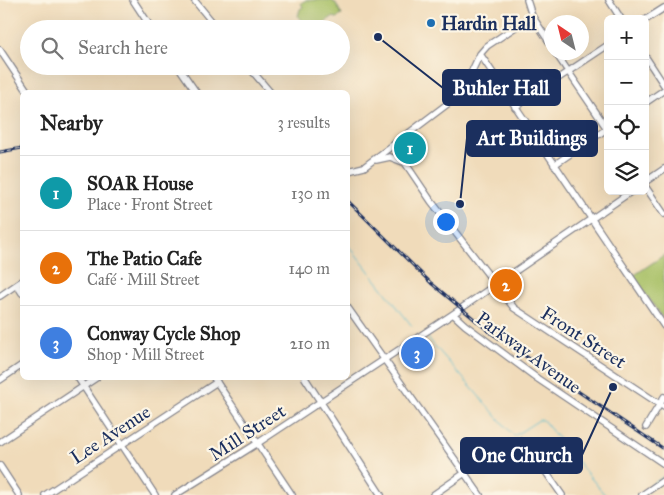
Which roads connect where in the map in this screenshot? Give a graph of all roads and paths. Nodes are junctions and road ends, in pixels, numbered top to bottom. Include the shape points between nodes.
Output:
1 (133, 0) edge
2 (194, 0) edge
3 (527, 0) edge
4 (608, 0) edge
5 (664, 8) edge
6 (618, 15) edge
7 (532, 16) junction
8 (649, 17) edge
9 (146, 20) edge
10 (211, 20) edge
11 (544, 34) edge
12 (604, 48) edge
13 (0, 50) edge
14 (480, 54) junction
15 (561, 60) edge
16 (648, 60) edge
17 (568, 72) junction
18 (184, 75) edge
19 (256, 75) edge
20 (664, 85) edge
21 (27, 90) edge
22 (195, 90) edge
23 (268, 90) edge
24 (664, 90) edge
25 (649, 100) edge
26 (515, 107) junction
27 (604, 123) edge
28 (604, 132) edge
29 (393, 145) junction
30 (374, 160) junction
31 (406, 164) junction
32 (554, 165) junction
33 (350, 170) edge
34 (664, 170) edge
35 (649, 181) edge
36 (649, 190) edge
37 (626, 195) edge
38 (664, 214) edge
39 (590, 219) junction
40 (20, 283) edge
41 (494, 284) junction
42 (0, 296) edge
43 (350, 311) edge
44 (453, 314) junction
45 (664, 326) edge
46 (384, 359) junction
47 (20, 366) edge
48 (0, 380) edge
49 (80, 380) edge
50 (93, 380) edge
51 (216, 380) edge
52 (306, 380) edge
53 (84, 386) junction
54 (664, 397) edge
55 (320, 402) junction
56 (662, 406) edge
57 (646, 427) dead end
58 (0, 442) edge
59 (258, 443) junction
60 (122, 444) junction
61 (664, 464) edge
62 (0, 466) edge
63 (464, 474) junction
64 (664, 480) edge
65 (646, 494) edge
66 (19, 495) edge
67 (45, 495) edge
68 (155, 495) edge
69 (175, 495) edge
70 (292, 495) edge
71 (381, 495) edge
72 (433, 495) edge
73 (480, 495) edge
74 (562, 495) edge

1 - 9 street
2 - 10 street
3 - 7 street
4 - 6 street
5 - 8 street
7 - 11 street
7 - 14 street
12 - 17 street
13 - 21 street
14 - 26 street
14 - 29 street via 454,99
15 - 17 street
16 - 20 street
17 - 26 street
17 - 27 street
18 - 22 street
19 - 23 street
24 - 25 street
26 - 32 street
28 - 32 street
29 - 30 street
29 - 31 street, Front Street
30 - 31 street via 392,158
30 - 33 street
31 - 41 street, Front Street
32 - 39 street
34 - 35 street
36 - 38 street
37 - 39 street, Mill Street
39 - 41 street, Mill Street
39 - 45 street
40 - 42 street
41 - 44 street, Mill Street
41 - 56 street, Front Street via 522,314
43 - 46 street
44 - 46 street, Mill Street
44 - 61 street, Parkway Avenue via 540,380
46 - 55 street, Mill Street
46 - 63 street
47 - 48 street
49 - 53 street
50 - 53 street
51 - 59 street
51 - 60 street, Lee Avenue
52 - 55 street
53 - 58 street
53 - 60 street
54 - 56 street
55 - 59 street, Mill Street
55 - 71 street
56 - 57 street
59 - 69 street, Mill Street
59 - 70 street
60 - 67 street, Lee Avenue
60 - 68 street
62 - 66 street
63 - 72 street
63 - 73 street
63 - 74 street via 508,443 519,441 529,448
64 - 65 street

